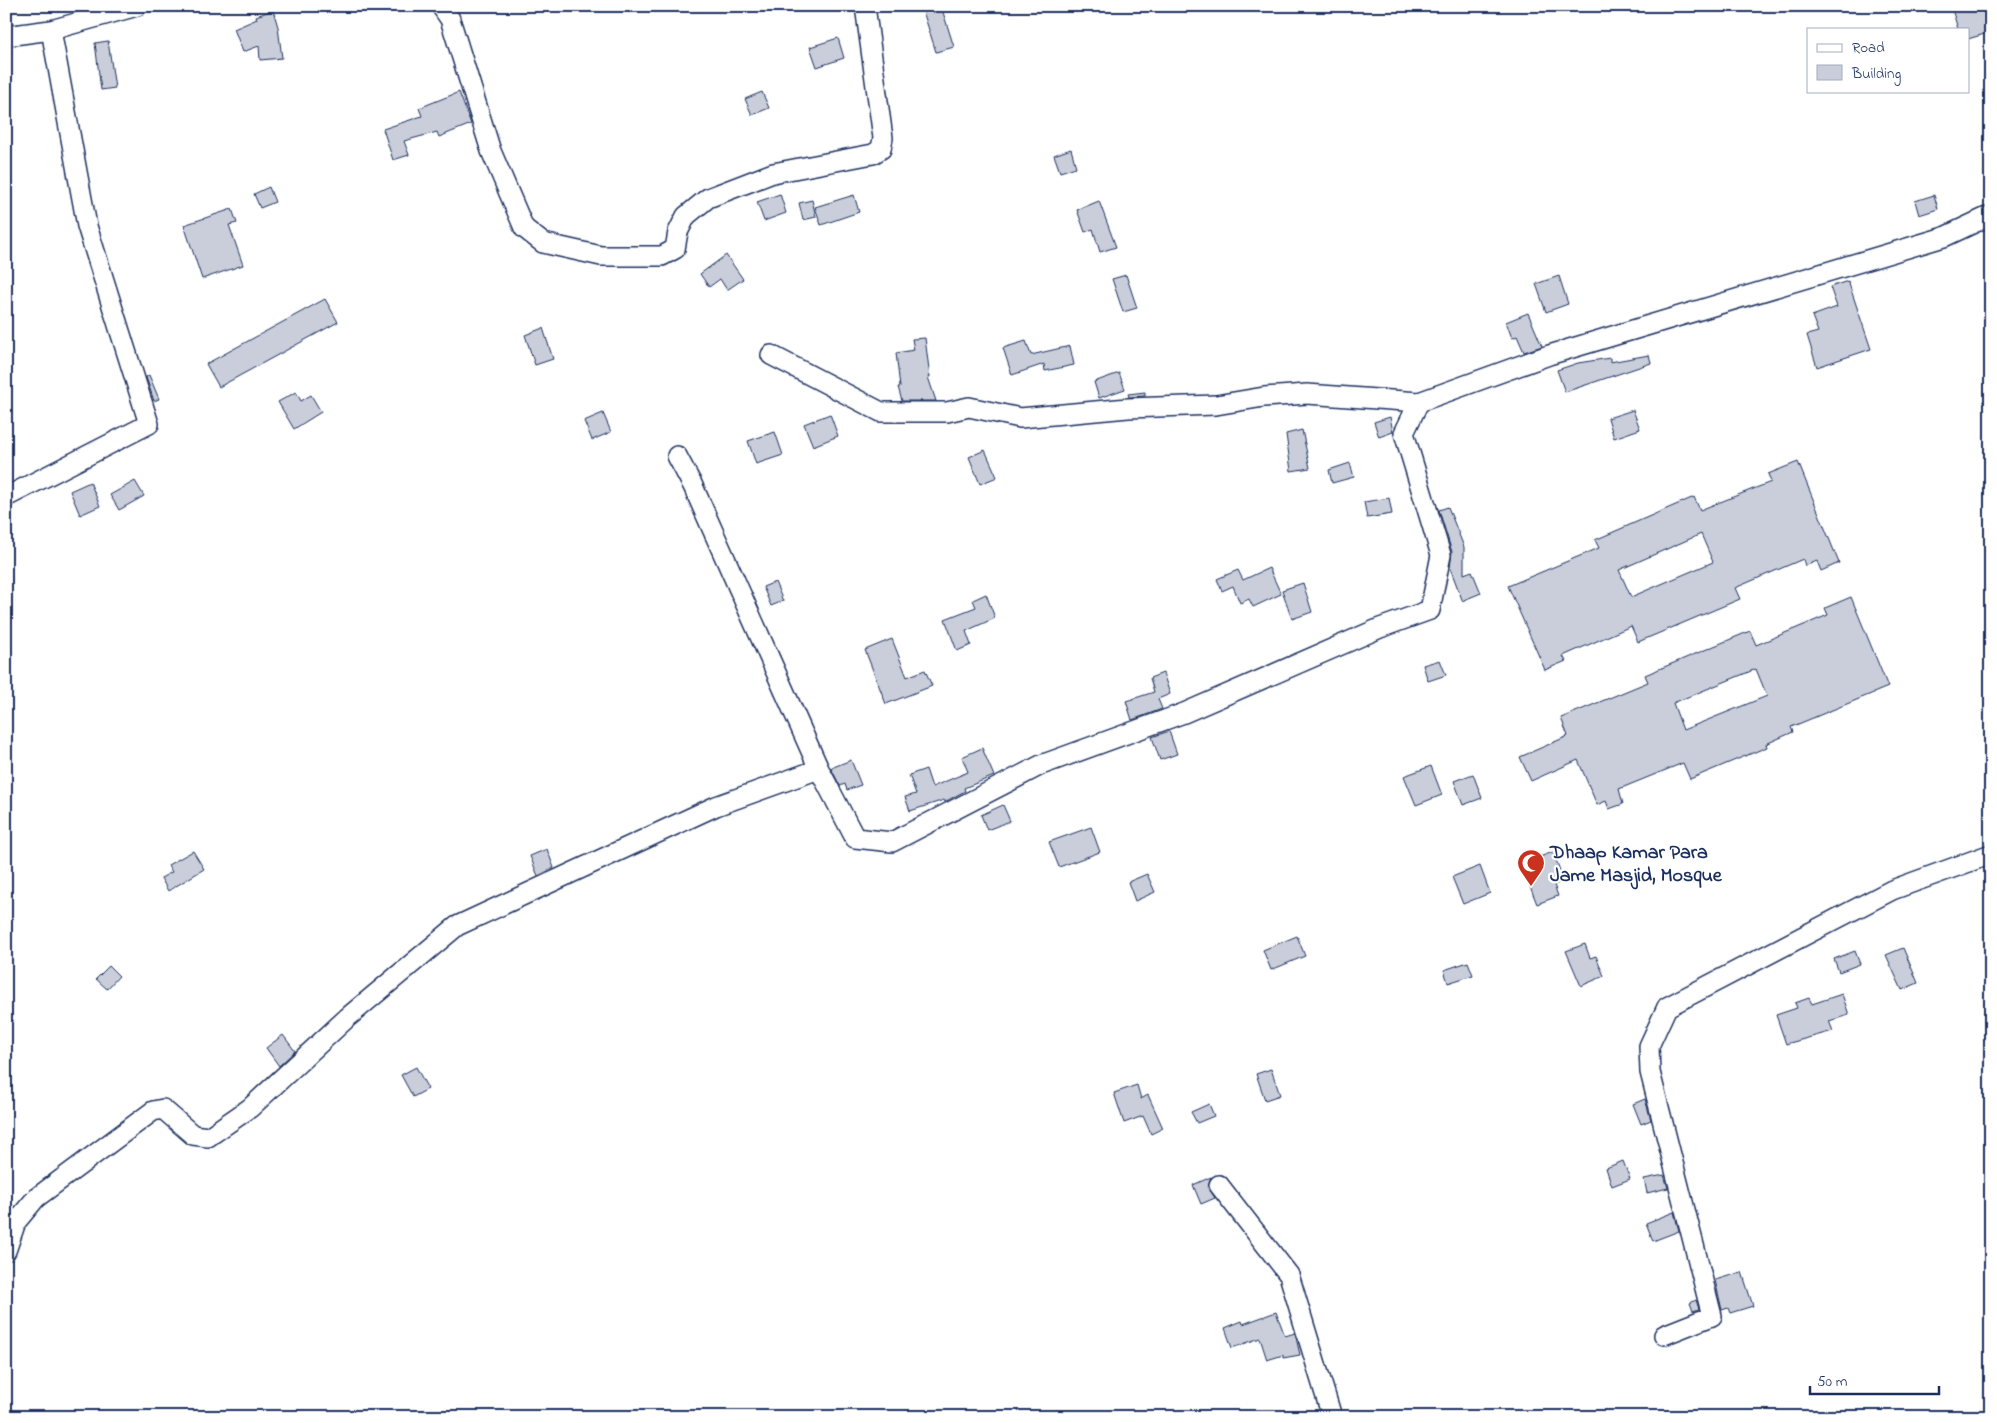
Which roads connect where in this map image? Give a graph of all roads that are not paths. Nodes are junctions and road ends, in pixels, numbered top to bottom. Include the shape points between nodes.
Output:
1 (137, 6) edge
2 (441, 6) edge
3 (865, 6) edge
4 (51, 30) junction
5 (6, 36) edge
6 (1991, 216) edge
7 (772, 355) dead end
8 (1419, 402) junction
9 (677, 456) dead end
10 (6, 497) edge
11 (819, 769) junction
12 (1991, 854) edge
13 (1219, 1185) dead end
14 (6, 1251) edge
15 (1664, 1335) dead end
16 (1332, 1417) edge

1 - 4 street
2 - 3 street via 450,19 491,151 524,228 543,244 601,256 662,256 675,250 678,232 686,216 708,198 773,173 873,154 881,149 883,138
4 - 5 street
4 - 10 street via 87,226 149,424
6 - 8 street via 1944,237 1549,355
7 - 8 street via 881,412 947,412 969,407 1020,418 1128,408 1216,406 1264,397 1307,394
8 - 11 street via 1404,433 1441,555 1430,610 1380,628 1184,712 1041,764 892,842 855,838
9 - 11 street
11 - 14 street via 716,806 457,926 348,1017 250,1108 208,1137 193,1136 164,1109 158,1109 117,1137 36,1198 16,1222
12 - 15 street via 1892,890 1667,1007 1649,1046 1650,1072 1712,1316
13 - 16 street via 1289,1275

